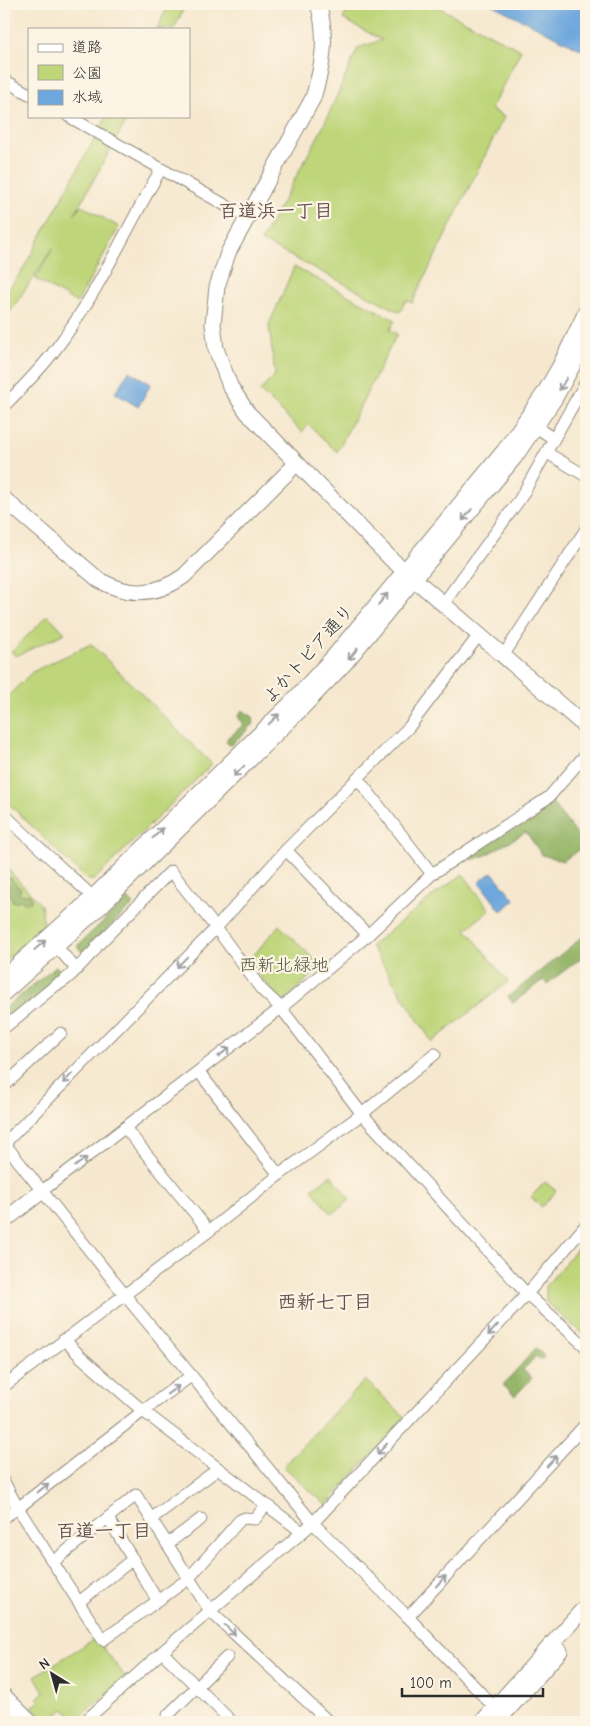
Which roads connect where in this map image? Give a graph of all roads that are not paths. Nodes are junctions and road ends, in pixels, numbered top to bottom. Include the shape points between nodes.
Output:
1 (318, 4) edge
2 (4, 80) edge
3 (28, 93) edge
4 (72, 118) edge
5 (161, 169) junction
6 (248, 218) junction
7 (586, 312) edge
8 (586, 341) edge
9 (586, 382) edge
10 (4, 406) edge
11 (536, 427) junction
12 (555, 436) junction
13 (547, 453) junction
14 (297, 463) junction
15 (586, 476) edge
16 (4, 499) edge
17 (586, 529) edge
18 (410, 576) junction
19 (443, 604) junction
20 (479, 635) junction
21 (503, 656) junction
22 (586, 727) edge
23 (586, 754) edge
24 (358, 779) junction
25 (4, 814) edge
26 (286, 850) junction
27 (432, 874) junction
28 (93, 897) junction
29 (216, 928) junction
30 (368, 935) junction
31 (57, 947) junction
32 (76, 969) junction
33 (4, 977) edge
34 (4, 994) edge
35 (281, 1008) junction
36 (4, 1028) edge
37 (61, 1033) dead end
38 (435, 1054) dead end
39 (199, 1072) junction
40 (4, 1086) edge
41 (362, 1114) junction
42 (126, 1129) junction
43 (4, 1143) edge
44 (279, 1175) junction
45 (42, 1191) junction
46 (4, 1221) edge
47 (586, 1225) edge
48 (209, 1231) junction
49 (124, 1294) junction
50 (527, 1294) junction
51 (64, 1339) junction
52 (586, 1347) edge
53 (191, 1376) junction
54 (4, 1386) edge
55 (143, 1411) junction
56 (586, 1424) edge
57 (218, 1469) junction
58 (4, 1482) edge
59 (266, 1505) junction
60 (18, 1508) junction
61 (4, 1516) edge
62 (108, 1518) junction
63 (151, 1519) junction
64 (201, 1519) dead end
65 (313, 1523) junction
66 (302, 1532) junction
67 (167, 1544) junction
68 (133, 1559) junction
69 (53, 1562) junction
70 (188, 1579) junction
71 (157, 1600) junction
72 (79, 1602) junction
73 (586, 1606) edge
74 (210, 1612) junction
75 (408, 1617) junction
76 (586, 1622) edge
77 (162, 1652) junction
78 (227, 1657) dead end
79 (196, 1687) junction
80 (4, 1696) edge
81 (168, 1715) dead end
82 (501, 1717) edge
83 (30, 1722) edge
84 (84, 1722) edge
85 (232, 1722) edge
86 (329, 1722) edge
87 (482, 1722) edge

1 - 6 street via 324,37 320,75 309,107
2 - 3 street
4 - 5 street
5 - 6 street
5 - 10 street via 78,317 38,370
6 - 14 street via 228,253 216,287 213,324 216,349 225,376 242,404
7 - 18 street, よかトピア通り via 560,366 526,420
8 -> 11 street, よかトピア通り
9 - 12 street
11 - 12 street via 551,437
11 -> 18 street, よかトピア通り via 514,458
12 - 13 street
13 - 15 street
13 - 19 street via 520,500
14 - 16 street via 184,576 164,588 140,592 115,588 99,580
14 - 18 street
17 - 21 street
18 - 19 street
28 -> 18 street, よかトピア通り via 290,704
18 -> 31 street, よかトピア通り via 346,662
19 - 20 street
20 - 21 street
20 - 24 street via 409,727
21 - 22 street
23 - 27 street via 549,797
24 - 26 street
24 - 27 street
25 - 28 street
26 - 29 street
26 - 30 street
27 - 30 street
33 -> 28 street, よかトピア通り
29 - 32 street via 171,871
29 - 35 street via 261,989
29 -> 43 street
30 - 35 street
31 - 32 street
31 - 34 street, よかトピア通り
32 - 36 street
39 -> 35 street
35 - 41 street
37 - 40 street
38 - 41 street
39 - 42 street
39 - 44 street
41 - 44 street
41 - 50 street
45 -> 42 street
42 - 48 street
43 - 45 street
44 - 48 street
45 - 46 street
45 - 49 street
47 - 50 street
48 - 49 street
49 - 51 street
49 - 53 street
50 - 52 street
50 -> 65 street
51 - 54 street
51 - 55 street
55 -> 53 street
53 - 65 street
55 - 57 street
60 -> 55 street
75 -> 56 street
57 - 59 street
57 - 63 street
58 - 60 street
59 - 66 street
59 - 70 street via 255,1519 240,1520
60 - 61 street
60 - 69 street
62 - 63 street via 136,1495
62 - 68 street
62 - 69 street
63 - 67 street
64 - 67 street
65 - 66 street
65 - 75 street
66 - 74 street
67 - 70 street
68 - 71 street
68 - 72 street
69 - 72 street
70 - 71 street
70 - 74 street
71 - 72 street via 103,1640
73 - 82 street
74 - 77 street
74 -> 86 street
75 - 82 street
76 - 82 street
77 - 79 street
77 - 84 street
78 - 79 street
79 - 81 street
79 - 85 street
80 - 83 street
82 - 87 street

